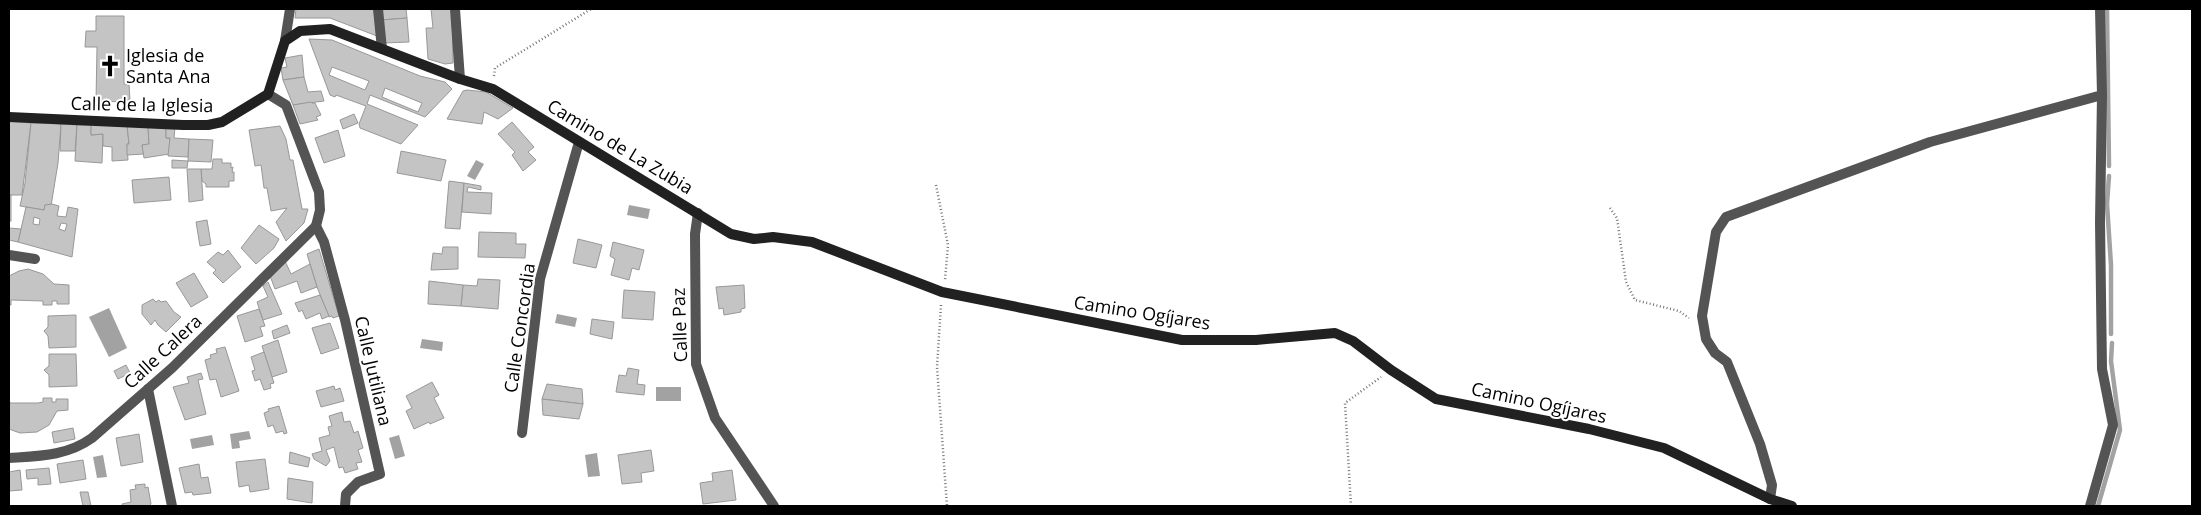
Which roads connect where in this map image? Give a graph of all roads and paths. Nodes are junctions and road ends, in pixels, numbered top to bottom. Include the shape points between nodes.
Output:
1 (290, 9) edge
2 (378, 9) edge
3 (455, 9) edge
4 (591, 9) edge
5 (2100, 9) edge
6 (285, 41) junction
7 (382, 49) junction
8 (460, 79) junction
9 (493, 89) junction
10 (268, 94) junction
11 (2102, 95) junction
12 (9, 117) edge
13 (579, 142) junction
14 (936, 186) dead end
15 (1610, 208) dead end
16 (698, 213) junction
17 (316, 226) junction
18 (731, 234) joint
19 (9, 255) edge
20 (35, 260) dead end
21 (942, 292) junction
22 (1703, 327) junction
23 (1391, 370) junction
24 (148, 389) junction
25 (522, 433) dead end
26 (9, 458) edge
27 (1770, 499) junction
28 (172, 506) edge
29 (346, 506) edge
30 (774, 506) edge
31 (947, 506) edge
32 (1351, 506) edge
33 (1792, 506) edge
34 (2090, 506) edge

1 - 6 street
2 - 7 street
3 - 8 street
4 - 9 path via 495,68
5 - 11 street
6 - 7 street via 300,30 330,29
6 - 10 street
7 - 8 street
8 - 9 street
9 - 13 street, Camino de La Zubia
10 - 12 street, Calle de la Iglesia via 236,116 208,125
10 - 17 street via 286,105 319,192 320,210
11 - 22 street via 1930,142 1726,217 1716,232
11 - 34 street via 2102,370 2113,425
13 - 16 street, Camino de La Zubia
13 - 25 street, Calle Concordia via 540,278
14 - 21 path via 948,245
15 - 22 path via 1617,218 1626,282 1635,300 1679,311
16 - 18 street, Camino de La Zubia
16 - 30 street, Calle Paz via 695,234 696,364 715,418
17 - 24 street, Calle Calera
17 - 29 street, Calle Jutiliana via 324,242 345,320 380,474 358,482 346,494
18 - 21 street, Camino Ogíjares via 754,239 773,237 812,242
19 - 20 street
21 - 23 street, Camino Ogíjares via 1182,340 1256,340 1335,332 1354,341
21 - 31 path via 936,367
22 - 27 street via 1715,353 1727,362 1760,444 1772,485
23 - 27 street, Camino Ogíjares via 1436,399 1589,429 1664,448
23 - 32 path via 1345,403
24 - 26 street, Calle Calera via 78,448 46,456
24 - 28 street
27 - 33 street, Camino Ogíjares

